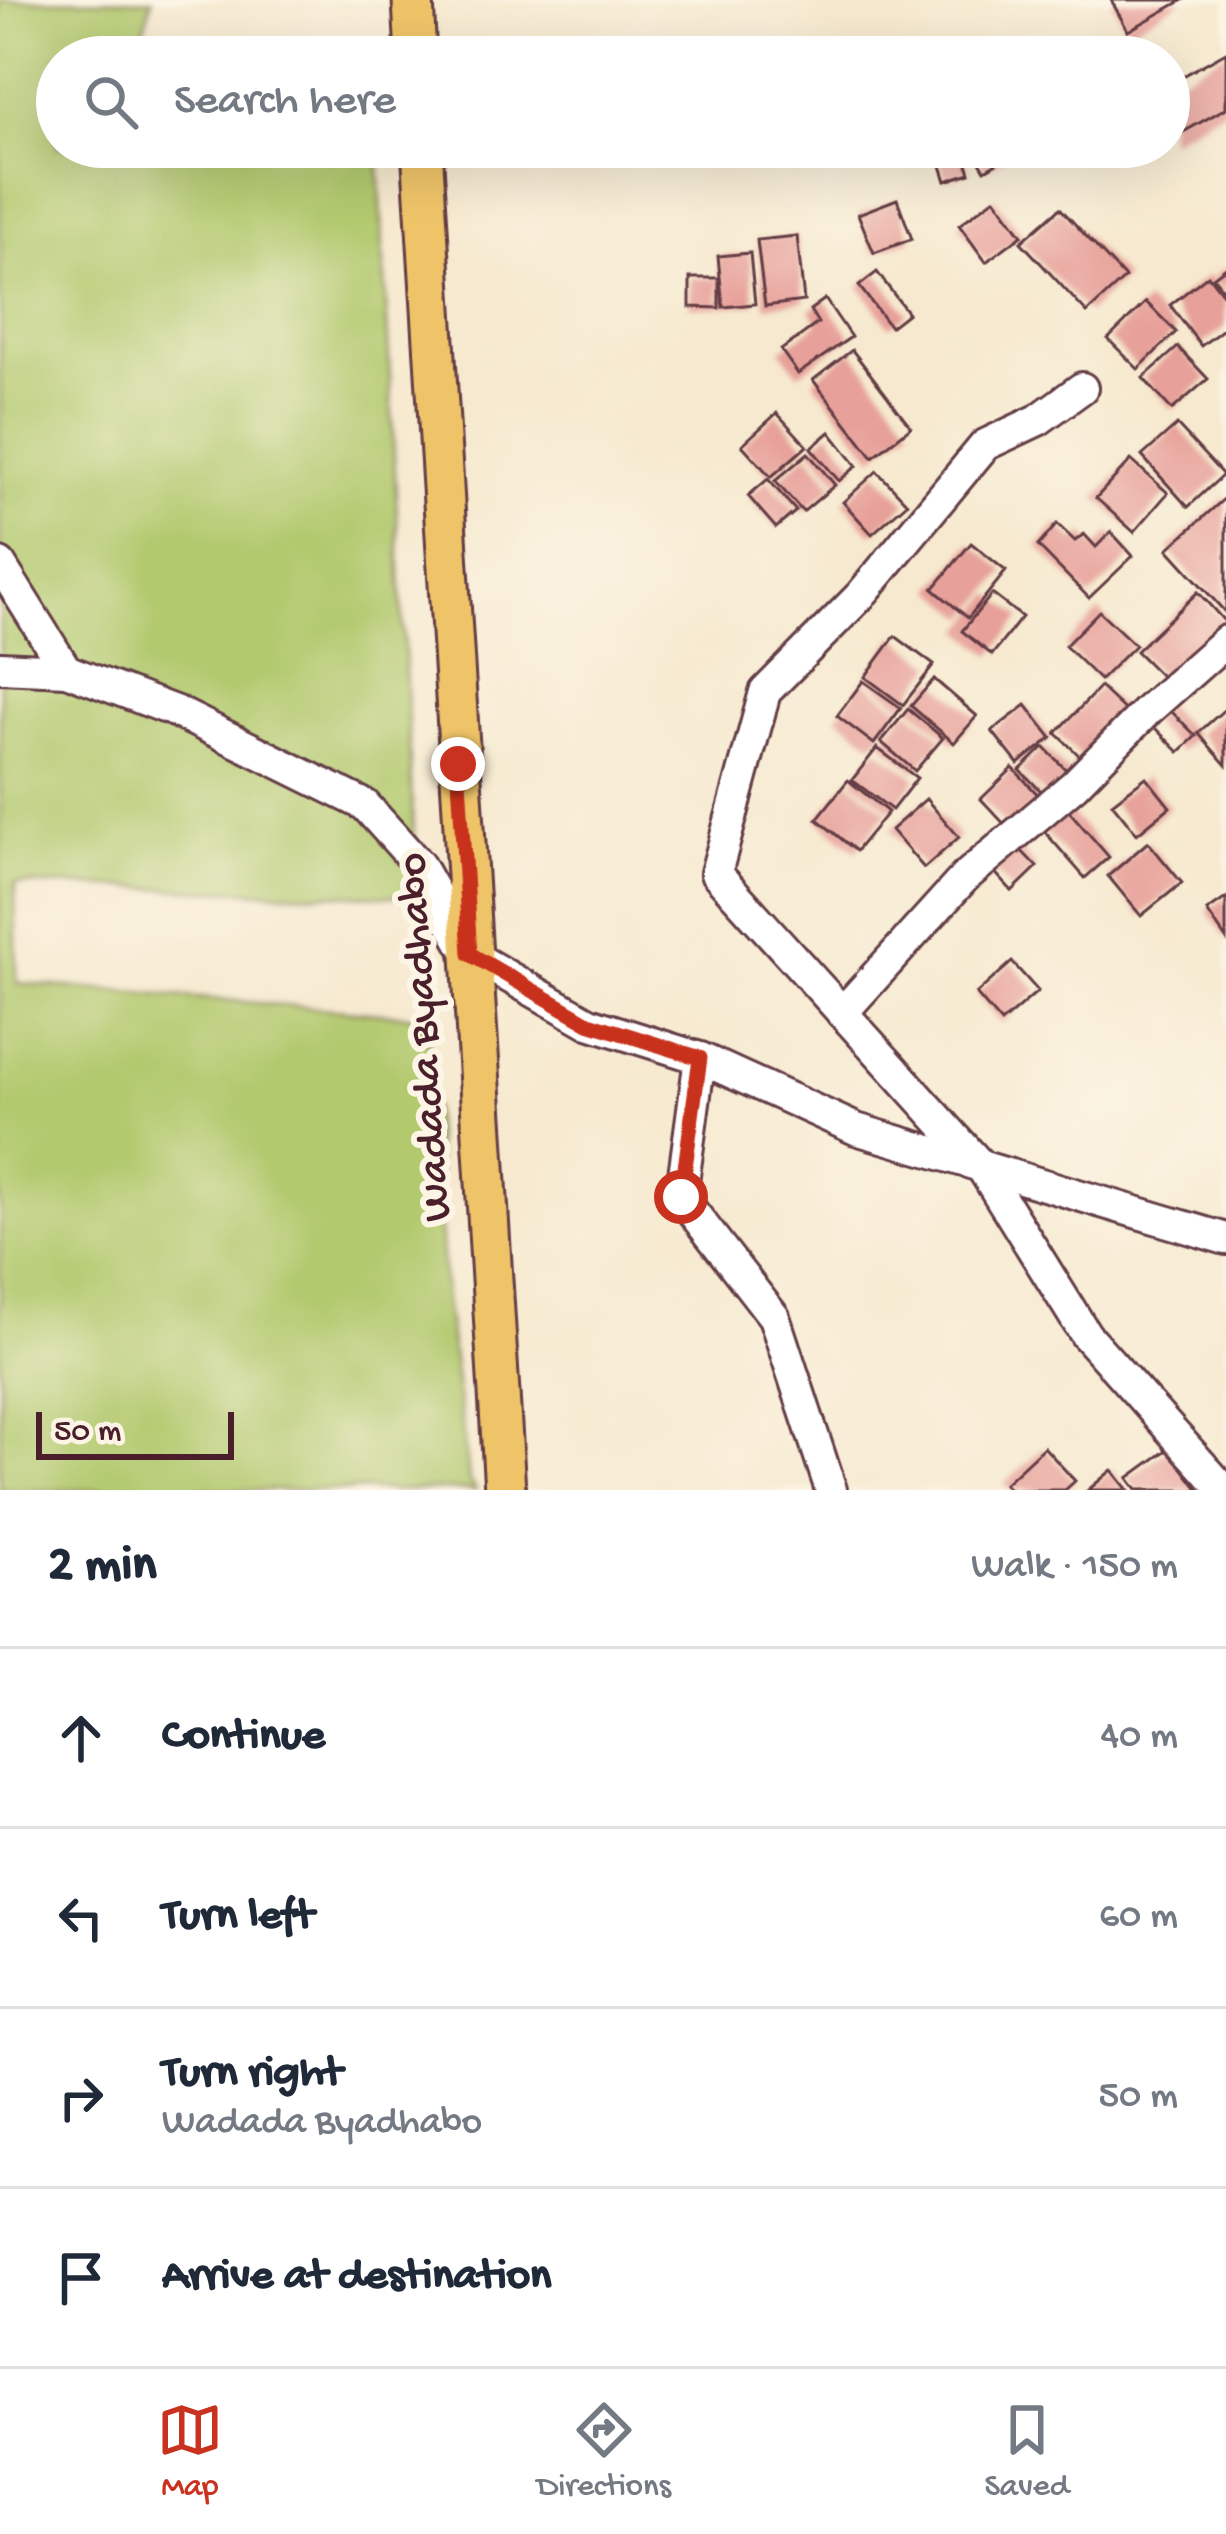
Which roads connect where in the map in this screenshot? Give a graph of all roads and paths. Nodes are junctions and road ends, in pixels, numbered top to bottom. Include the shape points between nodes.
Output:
1 (413, 0) edge
2 (415, 36) edge
3 (423, 168) edge
4 (1082, 388) dead end
5 (0, 564) edge
6 (1226, 641) edge
7 (0, 667) edge
8 (66, 670) junction
9 (470, 954) junction
10 (842, 1013) junction
11 (700, 1058) junction
12 (981, 1166) junction
13 (1226, 1239) edge
14 (505, 1490) edge
15 (831, 1490) edge
16 (1224, 1490) edge

1 - 2 main road
3 - 9 main road, Wadada Byadhabo
4 - 10 street via 985,445 860,596 765,692 716,874
5 - 8 street
6 - 10 street via 965,877
7 - 8 street
8 - 9 street via 177,712 365,805 419,865
9 - 11 street via 589,1023
9 - 14 main road, Wadada Byadhabo
10 - 12 street
11 - 12 street via 856,1130
11 - 15 street via 681,1197 774,1317
12 - 13 street
12 - 16 street via 1086,1335

